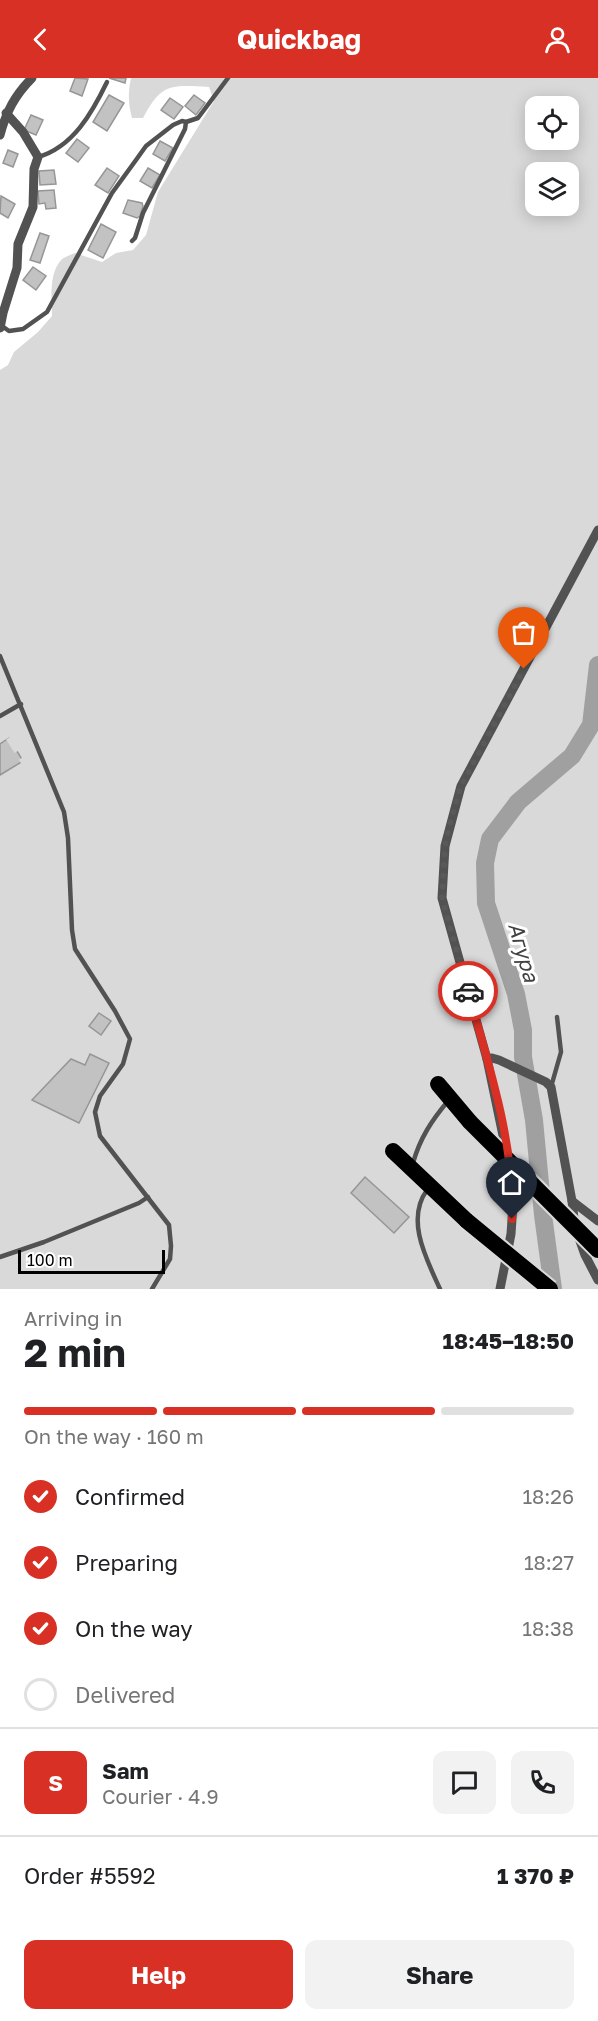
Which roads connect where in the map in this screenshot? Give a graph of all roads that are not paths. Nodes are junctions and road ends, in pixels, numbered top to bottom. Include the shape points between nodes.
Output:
1 (32, 78) edge
2 (228, 78) edge
3 (107, 82) dead end
4 (6, 113) junction
5 (186, 122) junction
6 (0, 135) edge
7 (38, 157) junction
8 (132, 241) dead end
9 (1, 327) edge
10 (598, 530) edge
11 (0, 656) edge
12 (21, 704) junction
13 (0, 717) edge
14 (557, 1017) dead end
15 (487, 1059) junction
16 (438, 1084) tunnel mouth
17 (549, 1085) junction
18 (450, 1098) junction
19 (393, 1151) tunnel mouth
20 (412, 1169) junction
21 (430, 1187) junction
22 (148, 1197) junction
23 (572, 1200) junction
24 (598, 1221) edge
25 (598, 1250) edge
26 (0, 1257) edge
27 (598, 1280) edge
28 (152, 1289) edge
29 (440, 1289) edge
30 (500, 1289) edge
31 (550, 1289) edge

1 - 4 street via 20,89
2 - 5 lane via 198,118
3 - 7 lane via 66,144
4 - 6 street
4 - 7 street
5 - 8 lane
5 - 9 lane via 173,125 146,146 112,194 47,312 23,329 9,331
7 - 9 street via 33,207 18,244 17,268
10 - 15 street via 461,786 445,846 442,898
11 - 12 lane
12 - 13 lane
12 - 22 lane via 64,812 75,949 130,1039 123,1064 100,1096 95,1112 97,1130
14 - 17 lane via 561,1052
15 - 17 street
15 - 30 street via 510,1169 513,1204
16 - 18 highway
17 - 23 street
18 - 20 lane via 418,1143
18 - 25 highway, bridge
19 - 20 highway
20 - 21 highway
21 - 29 lane via 422,1199 419,1233
21 - 31 highway, bridge
22 - 26 lane
22 - 28 lane via 169,1225 171,1246 170,1259
23 - 24 street
23 - 27 street via 575,1227

